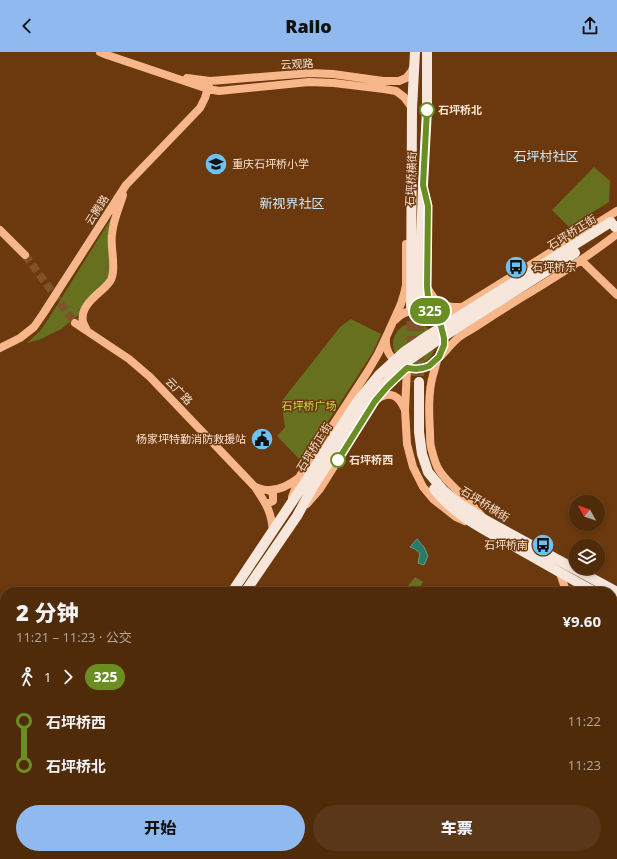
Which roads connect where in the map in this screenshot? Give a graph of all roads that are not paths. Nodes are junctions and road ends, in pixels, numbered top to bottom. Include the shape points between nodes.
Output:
1 (100, 52) edge
2 (427, 52) edge
3 (415, 57) edge
4 (399, 82) junction
5 (209, 85) junction
6 (396, 92) junction
7 (412, 109) junction
8 (412, 183) junction
9 (126, 185) junction
10 (423, 185) junction
11 (617, 211) edge
12 (615, 225) edge
13 (0, 230) edge
14 (25, 255) tunnel mouth
15 (581, 260) junction
16 (427, 287) junction
17 (617, 295) edge
18 (464, 306) junction
19 (432, 316) junction
20 (75, 323) tunnel mouth
21 (392, 323) junction
22 (87, 331) junction
23 (387, 335) junction
24 (0, 348) edge
25 (439, 357) junction
26 (407, 368) junction
27 (416, 382) tunnel mouth
28 (375, 401) junction
29 (405, 410) junction
30 (307, 481) junction
31 (255, 486) junction
32 (270, 490) junction
33 (266, 503) junction
34 (297, 516) junction
35 (484, 525) junction
36 (273, 531) junction
37 (560, 573) junction
38 (235, 587) edge
39 (248, 587) edge
40 (565, 587) edge
41 (585, 587) edge
42 (607, 587) edge

1 - 5 street, 云观路 via 171,76
2 - 10 main road, 石坪桥横街
3 - 4 street via 411,72
3 - 7 main road, 石坪桥横街
4 - 5 street, 云观路 via 310,73
4 - 6 street via 400,87
5 - 6 street, 云观路 via 219,91 309,82
5 - 9 street, 云腾路 via 200,108
6 - 7 street via 409,102
7 - 8 main road, 石坪桥横街
8 - 10 main road, 石坪桥横街 via 415,306
8 - 21 street via 407,209 406,285
9 - 22 street via 112,234 112,278 109,284 86,305 83,322
9 - 24 street, 云腾路 via 34,327 20,338
10 - 16 street via 428,206
11 - 18 street
12 - 15 street
12 - 30 main road, 石坪桥正街, bridge via 405,363 370,398
13 - 14 street
15 - 17 street
15 - 25 street via 459,337
16 - 18 street via 440,304 448,307
16 - 19 street
18 - 19 street
19 - 21 street via 420,311 407,311
19 - 25 street via 443,332 444,345
20 - 22 street, 云广路
21 - 23 street
22 - 31 street, 云广路 via 129,359 150,377
23 - 26 street via 389,354
23 - 30 street
25 - 26 street via 429,366
25 - 35 street via 430,395 430,446 439,470 464,497
26 - 28 street
26 - 29 street
27 - 35 main road, 石坪桥横街 via 413,434 415,454 422,475 455,511
28 - 29 street via 388,394 398,398
28 - 34 street via 320,489
29 - 35 street via 407,444 413,467 423,487 433,499 456,517
30 - 32 street
30 - 34 main road, 石坪桥正街
30 - 36 main road, 石坪桥正街
31 - 32 street
31 - 33 street, 云广路
32 - 33 street via 273,501
33 - 36 street, 云广路
34 - 39 main road, 石坪桥正街
35 - 37 main road, 石坪桥横街
35 - 42 main road, 石坪桥横街
36 - 38 main road, 石坪桥正街
37 - 40 street
37 - 41 main road, 石坪桥横街

